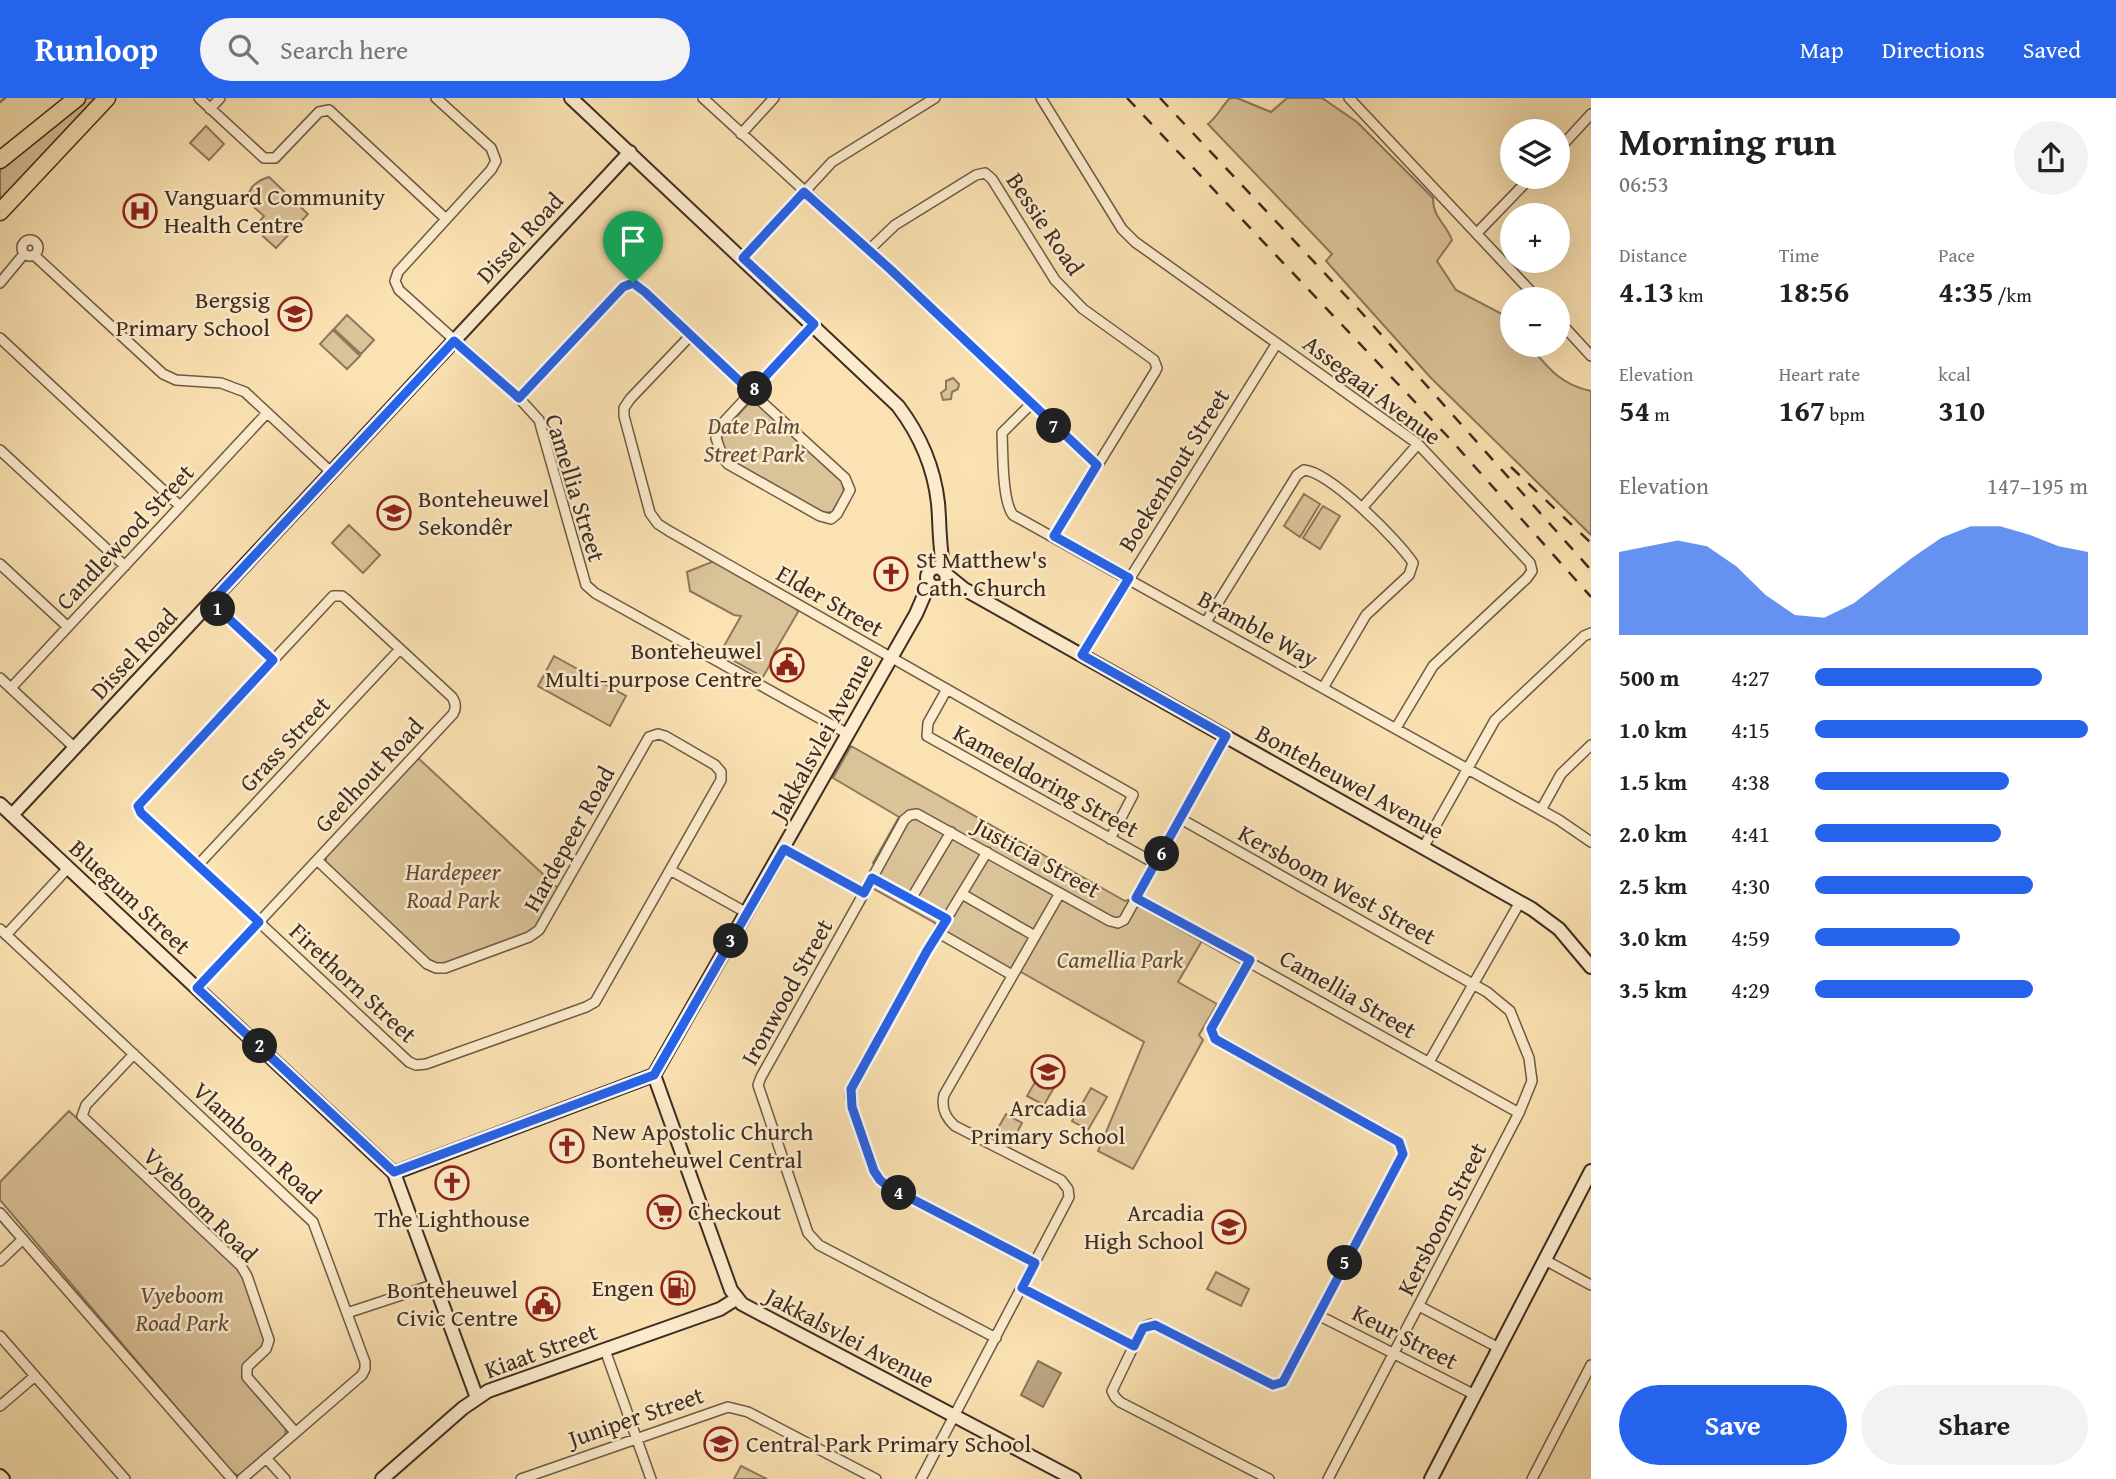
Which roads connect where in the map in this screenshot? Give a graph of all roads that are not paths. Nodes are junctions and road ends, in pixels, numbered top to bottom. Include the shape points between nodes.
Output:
1 (76, 98) edge
2 (107, 98) edge
3 (198, 98) edge
4 (220, 98) edge
5 (436, 98) edge
6 (571, 98) edge
7 (704, 98) edge
8 (774, 98) edge
9 (935, 98) edge
10 (1041, 98) edge
11 (1349, 98) edge
12 (210, 109) junction
13 (1591, 114) edge
14 (741, 134) junction
15 (1570, 137) edge
16 (630, 152) junction
17 (0, 160) edge
18 (1519, 189) edge
19 (804, 192) junction
20 (0, 212) edge
21 (446, 219) junction
22 (1477, 233) junction
23 (869, 250) junction
24 (743, 258) junction
25 (0, 283) edge
26 (1527, 287) edge
27 (814, 324) junction
28 (1570, 333) edge
29 (691, 335) junction
30 (0, 338) edge
31 (454, 341) junction
32 (1278, 343) junction
33 (1591, 356) edge
34 (751, 392) junction
35 (519, 398) junction
36 (1031, 404) junction
37 (267, 413) junction
38 (1418, 444) junction
39 (0, 450) edge
40 (1097, 465) junction
41 (332, 472) junction
42 (180, 506) junction
43 (1362, 508) junction
44 (1054, 536) junction
45 (0, 564) edge
46 (125, 566) junction
47 (1129, 578) junction
48 (939, 579) junction
49 (338, 595) joint
50 (211, 602) junction
51 (1206, 622) junction
52 (68, 627) junction
53 (1591, 632) edge
54 (400, 649) junction
55 (1082, 655) junction
56 (891, 657) junction
57 (273, 660) junction
58 (0, 678) edge
59 (11, 688) junction
60 (1323, 688) junction
61 (947, 689) junction
62 (1396, 728) junction
63 (848, 734) junction
64 (1226, 736) junction
65 (1591, 745) edge
66 (75, 748) junction
67 (1467, 769) junction
68 (0, 804) edge
69 (1541, 810) junction
70 (12, 815) junction
71 (910, 816) joint
72 (1181, 819) junction
73 (951, 832) junction
74 (1110, 839) junction
75 (1591, 842) edge
76 (1423, 848) junction
77 (784, 849) junction
78 (986, 852) junction
79 (317, 860) junction
80 (1156, 864) junction
81 (198, 866) junction
82 (68, 868) junction
83 (670, 870) junction
84 (872, 878) junction
85 (864, 893) junction
86 (1060, 893) junction
87 (962, 894) junction
88 (1136, 898) junction
89 (911, 899) junction
90 (1520, 902) junction
91 (747, 913) junction
92 (947, 919) junction
93 (259, 922) junction
94 (3, 932) edge
95 (939, 933) junction
96 (1035, 936) junction
97 (1250, 960) junction
98 (1591, 967) edge
99 (1012, 975) junction
100 (1474, 984) junction
101 (197, 988) junction
102 (134, 1054) junction
103 (1429, 1062) junction
104 (654, 1075) junction
105 (1519, 1113) junction
106 (1591, 1171) edge
107 (394, 1172) junction
108 (0, 1213) edge
109 (23, 1239) junction
110 (1545, 1260) junction
111 (0, 1261) edge
112 (1035, 1263) junction
113 (1591, 1285) edge
114 (429, 1286) dead end
115 (1022, 1288) junction
116 (736, 1298) junction
117 (1419, 1306) junction
118 (347, 1313) junction
119 (1318, 1314) junction
120 (0, 1336) edge
121 (996, 1338) junction
122 (1134, 1346) junction
123 (1499, 1348) junction
124 (605, 1350) junction
125 (1395, 1353) junction
126 (1591, 1365) edge
127 (467, 1368) junction
128 (35, 1376) junction
129 (1587, 1380) edge
130 (497, 1388) junction
131 (1475, 1395) junction
132 (477, 1398) junction
133 (0, 1406) edge
134 (955, 1417) junction
135 (295, 1432) junction
136 (636, 1437) junction
137 (266, 1458) junction
138 (1068, 1478) edge
139 (125, 1479) edge
140 (232, 1479) edge
141 (242, 1479) edge
142 (285, 1479) edge
143 (382, 1479) edge
144 (521, 1479) edge
145 (651, 1479) edge
146 (876, 1479) edge
147 (922, 1479) edge
148 (1269, 1479) edge
149 (1328, 1479) edge
150 (1431, 1479) edge
151 (1532, 1479) edge

1 - 17 highway
2 - 20 highway
3 - 12 street
4 - 12 street
5 - 21 street, Camellia Street via 491,148 496,161
6 - 16 street
7 - 14 street
8 - 14 street
9 - 19 street via 839,158
10 - 32 street, Assegaai Avenue via 1122,229
11 - 22 street
12 - 21 street via 269,160 319,112 329,110
13 - 15 street
14 - 19 street
16 - 24 street
16 - 31 street, Dissel Road
18 - 22 street
19 - 23 street
19 - 24 street
21 - 31 street, Camellia Street via 395,281
22 - 26 street
23 - 36 street
23 - 40 street, Bessie Road via 895,225 975,175 989,175 1055,280 1083,309 1156,364
24 - 27 street
25 - 37 street via 29,255 163,374 176,380 228,384
27 - 34 street
27 - 48 street via 892,399 912,426 932,471 937,499
28 - 33 street
29 - 34 street
29 - 35 street via 637,285 628,284
29 - 56 street, Elder Street via 624,408 654,520
30 - 42 street
31 - 35 street, Camellia Street
31 - 41 street, Dissel Road
32 - 38 street, Assegaai Avenue
32 - 47 street, Boekenhout Street
34 - 34 street via 848,482 849,490 831,519 723,458 717,432
35 - 63 street, Camellia Street via 541,425 586,585
36 - 40 street
36 - 44 street, Bramble Way via 1002,433 1009,510
37 - 41 street
37 - 42 street, Candlewood Street
38 - 43 street
38 - 62 street, Assegaai Avenue via 1530,563 1532,571 1433,666
39 - 46 street
40 - 44 street, Bessie Road
41 - 50 street, Dissel Road
42 - 46 street, Candlewood Street
43 - 51 street via 1313,472 1300,472
43 - 60 street via 1408,555 1413,567 1366,615
44 - 47 street, Bramble Way
45 - 52 street
46 - 52 street, Candlewood Street
47 - 51 street, Bramble Way
47 - 55 street, Boekenhout Street
48 - 55 street, Bonteheuwel Avenue
48 - 56 street, Jakkalsvlei Avenue
49 - 54 street, Geelhout Road
49 - 57 street, Firethorn Street
50 - 57 street
50 - 66 street, Dissel Road
51 - 60 street, Bramble Way
52 - 59 street, Candlewood Street
53 - 67 street via 1500,714
54 - 79 street, Geelhout Road via 452,698 454,712
54 - 81 street, Grass Street
55 - 64 street, Bonteheuwel Avenue
56 - 61 street, Elder Street
56 - 63 street, Jakkalsvlei Avenue
57 - 81 street, Firethorn Street via 139,803 141,813
58 - 59 street
59 - 66 street
60 - 62 street, Bramble Way
61 - 74 street, Kameeldoring Street via 928,723 927,736
61 - 74 street, Elder Street via 1133,795
62 - 67 street, Bramble Way
63 - 77 street, Jakkalsvlei Avenue
64 - 72 street
64 - 76 street, Bonteheuwel Avenue
65 - 69 street via 1561,775
66 - 70 street, Dissel Road
67 - 69 street, Bramble Way
67 - 76 street
68 - 70 street, Bluegum Street
69 - 75 street, Bramble Way
70 - 82 street, Bluegum Street
71 - 73 street, Justicia Street via 923,816
71 - 84 street, Ironwood Street
72 - 80 street
72 - 100 street, Kersboom West Street
73 - 78 street, Justicia Street
73 - 89 street
74 - 80 street, Kameeldoring Street
76 - 90 street, Bonteheuwel Avenue
77 - 85 street
77 - 91 street, Jakkalsvlei Avenue
78 - 86 street, Justicia Street
78 - 87 street
79 - 83 street, Hardepeer Road via 431,966 445,968 529,937 541,927 647,740 658,734 715,765 722,775
79 - 93 street, Geelhout Road
80 - 88 street
81 - 93 street, Firethorn Street
82 - 94 street
82 - 101 street, Bluegum Street
83 - 91 street
83 - 93 street, Firethorn Street via 595,1002 420,1065 408,1062
84 - 85 street, Ironwood Street
84 - 89 street
85 - 121 street, Ironwood Street via 761,1077 760,1094 812,1239
86 - 88 street, Justicia Street via 1118,923
86 - 96 street
87 - 92 street
87 - 96 street
88 - 97 street, Camellia Street
89 - 92 street
90 - 98 street, Bonteheuwel Avenue via 1559,929
90 - 100 street
91 - 104 street, Jakkalsvlei Avenue
92 - 95 street
93 - 101 street, Geelhout Road
94 - 102 street, Vlamboom Road
95 - 99 street
95 - 112 street via 853,1084 852,1107 874,1171 884,1184
96 - 99 street
97 - 103 street, Camellia Street
97 - 119 street via 1211,1029 1215,1039 1399,1142 1403,1154
99 - 112 street via 944,1095 943,1106 955,1126 1067,1186 1067,1201
100 - 103 street
100 - 105 street, Kersboom Street via 1510,1011 1529,1058 1532,1082
101 - 107 street, Bluegum Street
102 - 118 street, Vlamboom Road via 313,1222
102 - 135 street, Vyeboom Road via 86,1105 82,1116 244,1270 269,1340 247,1367 246,1375
103 - 105 street, Camellia Street
104 - 107 street
104 - 116 street, Jakkalsvlei Avenue
105 - 117 street, Kersboom Street
106 - 110 street
107 - 127 street, Bluegum Street
108 - 109 street
109 - 111 street
109 - 140 street
110 - 113 street
110 - 123 street
112 - 115 street
114 - 118 street
115 - 121 street
115 - 122 street
116 - 124 street, Kiaat Street via 720,1309
116 - 134 street, Jakkalsvlei Avenue via 755,1313
117 - 123 street
117 - 125 street, Kersboom Street
118 - 135 street, Vlamboom Road via 365,1362 364,1372
119 - 122 street via 1283,1382 1273,1385 1155,1325 1143,1328
119 - 125 street, Keur Street
120 - 128 street
121 - 134 street
122 - 148 street via 1113,1387 1117,1400
123 - 131 street
124 - 130 street, Kiaat Street
124 - 136 street
125 - 131 street, Keur Street
125 - 149 street, Kersboom Street
126 - 129 street
127 - 130 street via 478,1382
127 - 132 street, Bluegum Street
128 - 133 street
128 - 139 street
129 - 151 street
130 - 132 street, Kiaat Street
131 - 150 street
132 - 143 street, Kiaat Street
134 - 138 street, Jakkalsvlei Avenue
134 - 147 street
135 - 137 street, Vlamboom Road
136 - 144 street, Juniper Street
136 - 145 street
136 - 146 street, Juniper Street via 719,1409 737,1408
137 - 141 street, Vlamboom Road
137 - 142 street

